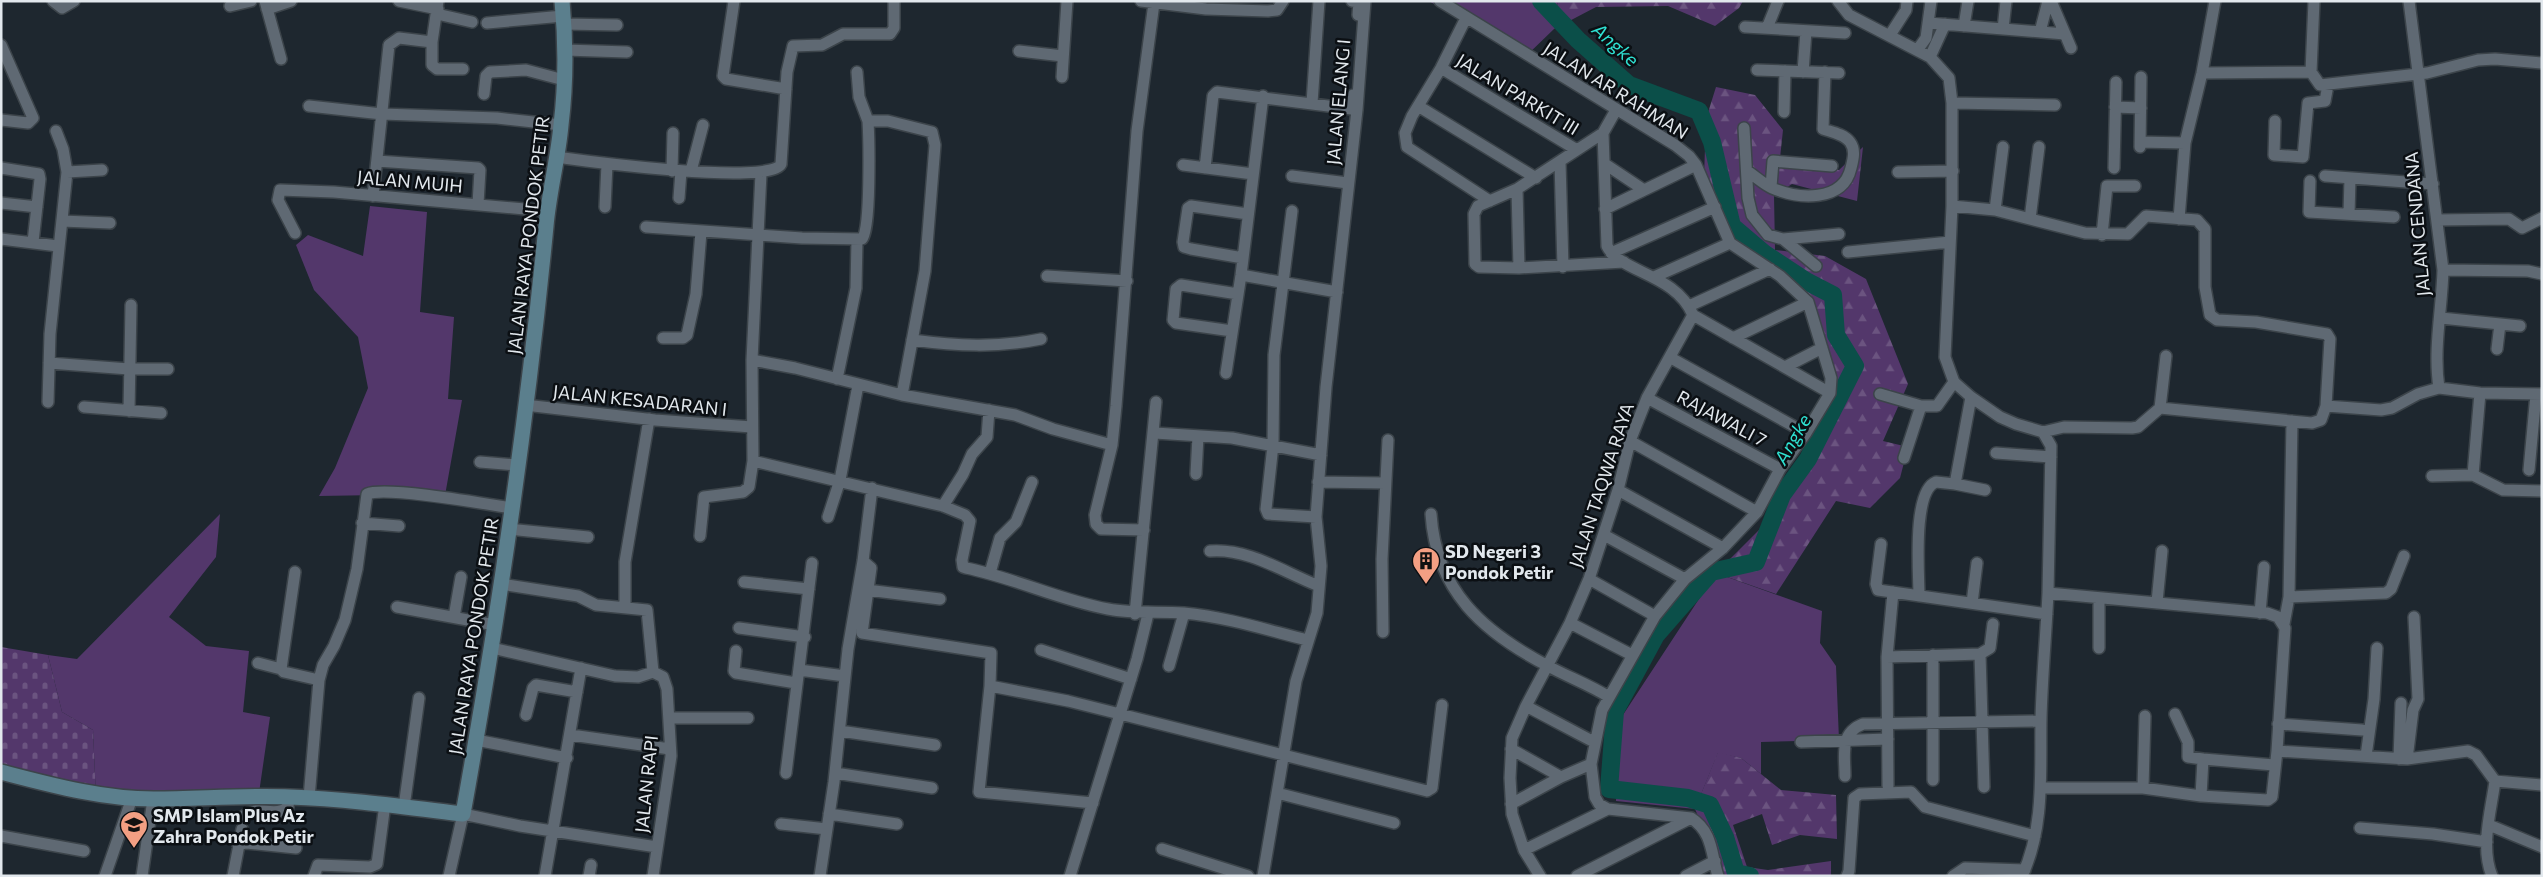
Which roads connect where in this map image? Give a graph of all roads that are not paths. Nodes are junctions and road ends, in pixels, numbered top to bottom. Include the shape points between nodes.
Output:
1 (53, 1) edge
2 (74, 1) edge
3 (251, 1) edge
4 (291, 1) edge
5 (399, 1) edge
6 (734, 1) edge
7 (894, 1) edge
8 (1068, 1) edge
9 (1141, 1) edge
10 (1283, 1) edge
11 (1319, 1) edge
12 (1352, 1) edge
13 (1365, 1) edge
14 (1440, 1) edge
15 (1778, 1) edge
16 (1838, 1) edge
17 (1907, 1) edge
18 (1931, 1) edge
19 (1968, 1) edge
20 (2006, 1) edge
21 (2050, 1) edge
22 (2215, 1) edge
23 (2314, 1) edge
24 (2409, 1) edge
25 (1154, 3) junction
26 (266, 5) edge
27 (1206, 5) edge
28 (230, 6) dead end
29 (438, 8) edge
30 (563, 14) edge
31 (1466, 18) junction
32 (472, 22) dead end
33 (487, 23) dead end
34 (1929, 23) junction
35 (1945, 24) junction
36 (617, 25) dead end
37 (1964, 26) junction
38 (1745, 27) dead end
39 (1767, 28) junction
40 (2003, 29) junction
41 (1806, 31) junction
42 (2040, 32) junction
43 (1846, 33) dead end
44 (2065, 34) junction
45 (1890, 36) junction
46 (432, 42) junction
47 (1, 46) edge
48 (2071, 48) dead end
49 (1918, 49) junction
50 (565, 50) junction
51 (627, 52) dead end
52 (1019, 52) dead end
53 (1063, 56) junction
54 (1930, 57) junction
55 (281, 59) dead end
56 (2542, 62) edge
57 (1441, 68) junction
58 (463, 69) dead end
59 (1757, 70) dead end
60 (1, 71) edge
61 (1785, 71) junction
62 (15, 72) junction
63 (857, 72) dead end
64 (1804, 72) junction
65 (1825, 72) junction
66 (2311, 72) junction
67 (1839, 73) dead end
68 (2202, 73) junction
69 (2419, 74) junction
70 (1062, 77) dead end
71 (2141, 78) dead end
72 (564, 80) junction
73 (2116, 82) dead end
74 (2328, 85) junction
75 (786, 88) junction
76 (484, 94) dead end
77 (1263, 96) junction
78 (1312, 103) junction
79 (1952, 103) junction
80 (2055, 105) dead end
81 (309, 106) dead end
82 (1418, 106) junction
83 (2115, 107) junction
84 (2141, 108) junction
85 (1616, 110) junction
86 (1784, 112) dead end
87 (382, 114) junction
88 (1, 120) edge
89 (868, 121) junction
90 (2275, 121) dead end
91 (561, 125) junction
92 (702, 126) dead end
93 (1744, 128) dead end
94 (56, 131) dead end
95 (673, 133) dead end
96 (1603, 133) junction
97 (2185, 142) junction
98 (2003, 147) dead end
99 (2039, 147) dead end
100 (1577, 150) junction
101 (556, 158) junction
102 (376, 161) junction
103 (607, 164) junction
104 (1560, 164) junction
105 (1605, 164) junction
106 (1183, 165) dead end
107 (1696, 165) junction
108 (1832, 166) dead end
109 (1, 168) edge
110 (1205, 168) junction
111 (2114, 168) dead end
112 (102, 170) dead end
113 (1747, 170) junction
114 (681, 171) junction
115 (1953, 171) junction
116 (67, 172) junction
117 (1898, 172) dead end
118 (761, 173) junction
119 (1253, 174) junction
120 (1292, 176) dead end
121 (2325, 176) dead end
122 (1536, 178) junction
123 (2350, 178) junction
124 (2310, 181) dead end
125 (1348, 183) junction
126 (2433, 184) junction
127 (2135, 186) dead end
128 (1771, 188) junction
129 (1517, 189) junction
130 (1644, 190) junction
131 (373, 196) junction
132 (679, 198) dead end
133 (1490, 201) junction
134 (1, 203) edge
135 (478, 204) junction
136 (1952, 206) junction
137 (38, 207) junction
138 (605, 207) dead end
139 (1715, 207) junction
140 (1605, 209) junction
141 (1995, 210) junction
142 (547, 211) junction
143 (1292, 211) dead end
144 (1248, 214) junction
145 (2349, 214) junction
146 (2394, 217) dead end
147 (2542, 218) edge
148 (2030, 219) junction
149 (2179, 219) junction
150 (2437, 220) junction
151 (62, 221) junction
152 (110, 223) dead end
153 (646, 227) dead end
154 (701, 232) junction
155 (295, 233) dead end
156 (1839, 234) dead end
157 (759, 235) junction
158 (2102, 235) junction
159 (1, 239) edge
160 (1783, 239) junction
161 (857, 240) junction
162 (33, 242) junction
163 (1950, 242) junction
164 (1730, 243) junction
165 (58, 246) junction
166 (1848, 252) dead end
167 (1611, 253) junction
168 (1243, 258) junction
169 (1624, 262) junction
170 (1816, 266) dead end
171 (1563, 267) junction
172 (1519, 268) junction
173 (1770, 269) junction
174 (2442, 270) junction
175 (2542, 274) edge
176 (1241, 275) junction
177 (1047, 276) dead end
178 (1654, 277) junction
179 (1127, 282) junction
180 (1284, 282) junction
181 (1336, 292) junction
182 (1238, 294) junction
183 (1808, 302) junction
184 (131, 306) dead end
185 (1691, 311) junction
186 (2441, 318) junction
187 (2500, 324) junction
188 (2520, 326) dead end
189 (1232, 331) junction
190 (663, 338) dead end
191 (1733, 338) junction
192 (1041, 339) dead end
193 (912, 340) junction
194 (1822, 348) junction
195 (2497, 349) dead end
196 (2166, 356) dead end
197 (1671, 358) junction
198 (752, 360) junction
199 (49, 363) junction
200 (1785, 367) junction
201 (128, 369) junction
202 (168, 370) dead end
203 (1226, 373) dead end
204 (837, 379) junction
205 (1954, 382) junction
206 (858, 385) junction
207 (2439, 388) junction
208 (1830, 393) junction
209 (2480, 393) junction
210 (1880, 394) dead end
211 (2539, 394) edge
212 (902, 395) junction
213 (1971, 397) junction
214 (1647, 398) junction
215 (48, 402) dead end
216 (1156, 402) dead end
217 (525, 405) junction
218 (1921, 406) junction
219 (2326, 406) junction
220 (84, 407) dead end
221 (2160, 408) junction
222 (989, 410) junction
223 (129, 411) junction
224 (161, 413) dead end
225 (649, 419) junction
226 (2292, 421) junction
227 (752, 427) junction
228 (2043, 432) junction
229 (1154, 433) junction
230 (1806, 433) junction
231 (1198, 436) junction
232 (1388, 440) dead end
233 (1630, 441) junction
234 (1112, 445) junction
235 (1273, 445) junction
236 (1996, 453) dead end
237 (1321, 455) junction
238 (2051, 457) junction
239 (1904, 458) dead end
240 (754, 461) junction
241 (480, 462) dead end
242 (517, 466) junction
243 (1780, 469) junction
244 (2529, 470) dead end
245 (1196, 474) dead end
246 (2473, 475) junction
247 (2432, 476) dead end
248 (840, 480) junction
249 (1032, 482) dead end
250 (1318, 482) junction
251 (1384, 483) junction
252 (1955, 484) junction
253 (872, 488) junction
254 (1618, 490) junction
255 (1985, 490) dead end
256 (2542, 491) edge
257 (943, 506) junction
258 (511, 508) junction
259 (1757, 512) junction
260 (1431, 514) dead end
261 (828, 517) dead end
262 (1316, 517) junction
263 (362, 523) junction
264 (399, 526) dead end
265 (508, 529) junction
266 (1144, 530) junction
267 (1604, 535) junction
268 (700, 536) dead end
269 (588, 537) dead end
270 (1881, 544) dead end
271 (1724, 548) junction
272 (1210, 551) dead end
273 (2162, 551) dead end
274 (2404, 556) dead end
275 (863, 561) junction
276 (812, 563) dead end
277 (1977, 563) dead end
278 (2264, 567) dead end
279 (296, 572) dead end
280 (990, 573) junction
281 (461, 577) dead end
282 (1589, 579) junction
283 (1686, 579) junction
284 (744, 582) dead end
285 (501, 584) junction
286 (1319, 586) junction
287 (809, 589) junction
288 (867, 590) junction
289 (1894, 592) junction
290 (2048, 594) junction
291 (1919, 596) junction
292 (2289, 597) junction
293 (2099, 598) junction
294 (940, 599) dead end
295 (2157, 602) junction
296 (1972, 603) junction
297 (625, 606) junction
298 (397, 607) dead end
299 (1184, 613) junction
300 (2260, 613) junction
301 (1135, 614) junction
302 (1148, 614) junction
303 (2047, 614) junction
304 (454, 616) junction
305 (1655, 616) junction
306 (2414, 617) dead end
307 (1570, 623) junction
308 (1993, 624) dead end
309 (2284, 624) junction
310 (495, 625) junction
311 (739, 628) dead end
312 (1383, 632) dead end
313 (805, 636) junction
314 (1307, 640) junction
315 (492, 648) junction
316 (2099, 648) dead end
317 (2377, 648) dead end
318 (1041, 650) dead end
319 (736, 652) dead end
320 (1980, 654) junction
321 (1632, 655) junction
322 (1933, 655) junction
323 (1887, 656) junction
324 (258, 664) dead end
325 (1169, 666) dead end
326 (1547, 666) junction
327 (281, 668) junction
328 (581, 668) junction
329 (799, 670) junction
330 (654, 672) junction
331 (845, 676) junction
332 (1131, 679) junction
333 (319, 680) junction
334 (796, 683) junction
335 (990, 686) junction
336 (577, 692) junction
337 (1609, 697) junction
338 (418, 698) dead end
339 (2401, 703) dead end
340 (1442, 705) dead end
341 (1526, 706) junction
342 (2175, 714) dead end
343 (526, 715) dead end
344 (1120, 715) junction
345 (2145, 716) dead end
346 (670, 718) junction
347 (748, 718) dead end
348 (1982, 721) junction
349 (1933, 722) junction
350 (2041, 722) junction
351 (1888, 723) junction
352 (2278, 724) junction
353 (2362, 730) dead end
354 (840, 731) junction
355 (571, 735) junction
356 (1888, 739) junction
357 (476, 740) junction
358 (1844, 741) junction
359 (1594, 742) junction
360 (1801, 742) dead end
361 (935, 745) dead end
362 (1511, 748) junction
363 (670, 749) junction
364 (2278, 751) junction
365 (1285, 754) junction
366 (2366, 756) junction
367 (567, 758) junction
368 (2203, 758) junction
369 (2403, 759) junction
370 (1591, 764) junction
371 (2274, 765) junction
372 (1, 772) edge
373 (786, 773) dead end
374 (835, 773) junction
375 (1845, 776) dead end
376 (1561, 777) junction
377 (1933, 780) dead end
378 (2495, 781) junction
379 (2542, 785) edge
380 (1888, 786) dead end
381 (1984, 786) dead end
382 (932, 788) dead end
383 (2041, 788) junction
384 (2143, 788) junction
385 (1277, 793) junction
386 (2200, 796) junction
387 (290, 797) junction
388 (132, 798) junction
389 (309, 798) junction
390 (153, 799) junction
391 (1093, 803) junction
392 (385, 804) junction
393 (1511, 804) junction
394 (404, 807) junction
395 (1608, 809) junction
396 (463, 814) junction
397 (829, 814) junction
398 (245, 815) dead end
399 (1691, 818) junction
400 (1394, 823) dead end
401 (781, 824) dead end
402 (897, 824) dead end
403 (2489, 825) junction
404 (2360, 828) dead end
405 (242, 829) dead end
406 (827, 829) junction
407 (554, 830) junction
408 (1, 836) edge
409 (2036, 836) junction
410 (2487, 842) junction
411 (238, 845) junction
412 (2542, 846) edge
413 (657, 847) junction
414 (296, 848) dead end
415 (1162, 849) dead end
416 (1524, 850) junction
417 (84, 851) dead end
418 (1715, 861) junction
419 (2023, 873) edge
420 (451, 875) edge
421 (105, 876) edge
422 (142, 876) edge
423 (233, 876) edge
424 (314, 876) edge
425 (545, 876) edge
426 (653, 876) edge
427 (820, 876) edge
428 (1070, 876) edge
429 (1248, 876) edge
430 (1263, 876) edge
431 (1540, 876) edge
432 (1577, 876) edge
433 (1686, 876) edge
434 (1718, 876) edge
435 (1847, 876) edge
436 (1953, 876) edge
437 (2492, 876) edge

1 - 2 street via 62,8
3 - 28 street
4 - 26 street
5 - 29 street
6 - 75 street via 723,76
7 - 75 street via 894,28 890,34 843,34 822,45 792,46
8 - 53 street
9 - 25 street
10 - 27 street via 1277,10
11 - 78 street
12 - 78 street via 1359,2 1352,109
13 - 125 street, JALAN ELANG I via 1358,110
14 - 31 street, JALAN AR RAHMAN
15 - 39 street
16 - 45 street via 1849,15
17 - 45 street via 1906,10
18 - 34 street
19 - 37 street
20 - 40 street
21 - 42 street
21 - 44 street
22 - 68 street
23 - 66 street
24 - 69 street, JALAN CENDANA
25 - 27 street
25 - 179 street via 1137,131
26 - 55 street
29 - 32 street
29 - 46 street
30 - 33 street
30 - 36 street
30 - 50 main road, JALAN RAYA PONDOK PETIR
31 - 57 street
31 - 85 street, JALAN AR RAHMAN
34 - 35 street
34 - 49 street via 1926,38
35 - 37 street
35 - 54 street
37 - 40 street
38 - 39 street
39 - 41 street
40 - 42 street
41 - 43 street
41 - 64 street
42 - 44 street
44 - 48 street
45 - 49 street
46 - 58 street via 433,67 437,70
46 - 87 street via 400,38 389,45
47 - 62 street
49 - 54 street
50 - 51 street
50 - 72 main road, JALAN RAYA PONDOK PETIR
52 - 53 street
53 - 70 street
54 - 79 street via 1949,78
56 - 69 street via 2495,58
57 - 82 street
57 - 100 street, JALAN PARKIT III
59 - 61 street
60 - 62 street
61 - 64 street
61 - 86 street
62 - 88 street via 33,118 28,123
63 - 89 street via 859,97
64 - 65 street
65 - 67 street
65 - 128 street via 1823,129 1843,136 1851,143 1854,155 1850,173 1840,188 1828,194 1792,194
66 - 68 street
66 - 74 street via 2320,85
68 - 97 street
69 - 74 street
69 - 126 street, JALAN CENDANA
71 - 84 street
72 - 76 street via 526,70 488,73
72 - 91 main road, JALAN RAYA PONDOK PETIR
73 - 83 street
74 - 90 street via 2325,101 2308,103 2303,157 2274,155
75 - 118 street via 781,164 778,169
77 - 78 street
77 - 110 street via 1221,90 1214,94
77 - 119 street
79 - 80 street
79 - 115 street
81 - 87 street
82 - 122 street
82 - 133 street via 1405,133 1407,146
83 - 84 street
83 - 111 street
84 - 97 street via 2140,144
85 - 96 street
85 - 107 street, JALAN AR RAHMAN via 1675,145
87 - 91 street via 497,118
87 - 102 street
89 - 161 street via 866,233 865,237
89 - 193 street via 911,126 934,135 925,271
91 - 101 main road, JALAN RAYA PONDOK PETIR
92 - 114 street
93 - 113 street
94 - 116 street
95 - 114 street
96 - 100 street
96 - 105 street
97 - 149 street
98 - 141 street
99 - 148 street
100 - 104 street
101 - 103 street
101 - 142 main road, JALAN RAYA PONDOK PETIR
102 - 131 street
102 - 135 street via 478,168
103 - 114 street
103 - 138 street
104 - 122 street
104 - 171 street
105 - 130 street
105 - 140 street
106 - 110 street
107 - 130 street
107 - 139 street, JALAN AR RAHMAN
108 - 128 street via 1774,161
109 - 137 street via 38,174
110 - 119 street
112 - 116 street
113 - 128 street
113 - 160 street via 1752,215 1768,235
114 - 118 street
114 - 132 street
115 - 117 street
115 - 136 street
116 - 151 street
118 - 157 street
119 - 144 street
120 - 125 street
121 - 123 street
122 - 129 street
123 - 126 street
123 - 145 street
124 - 145 street via 2309,212
125 - 181 street, JALAN ELANG I
126 - 150 street, JALAN CENDANA
127 - 158 street via 2108,186
129 - 133 street
129 - 172 street
130 - 140 street
131 - 135 street, JALAN MUIH
131 - 155 street, JALAN MUIH via 284,190 277,193
133 - 172 street via 1475,210 1475,264 1479,267
134 - 137 street
135 - 142 street, JALAN MUIH
136 - 141 street
136 - 163 street
137 - 162 street
139 - 164 street, JALAN AR RAHMAN
139 - 167 street
140 - 167 street via 1607,246
141 - 148 street
142 - 217 main road, JALAN RAYA PONDOK PETIR
143 - 180 street
144 - 168 street
144 - 168 street via 1191,206 1188,208 1184,242 1184,247 1190,249
145 - 146 street
147 - 150 street via 2522,228 2509,219
148 - 158 street
149 - 158 street via 2146,216 2128,234
149 - 219 street via 2197,220 2205,229 2205,287 2213,319 2266,324 2323,333 2330,337
150 - 174 street, JALAN CENDANA
151 - 152 street
151 - 165 street
153 - 154 street
154 - 157 street
154 - 190 street via 696,294 688,335
156 - 160 street
157 - 161 street
157 - 198 street
159 - 162 street
160 - 170 street
161 - 204 street via 856,288
162 - 165 street
163 - 166 street
163 - 205 street via 1945,357
164 - 173 street
164 - 178 street
165 - 199 street
167 - 169 street
168 - 176 street
169 - 171 street
169 - 178 street
171 - 172 street
173 - 183 street
173 - 185 street
174 - 175 street
174 - 186 street, JALAN CENDANA
176 - 180 street
176 - 182 street
177 - 179 street
178 - 185 street via 1670,287
179 - 234 street
180 - 181 street
180 - 235 street via 1274,354
181 - 237 street, JALAN ELANG I
182 - 189 street
182 - 189 street via 1181,285 1176,288 1173,320 1176,323
183 - 191 street
183 - 194 street
184 - 201 street
185 - 191 street
185 - 197 street, JALAN TAQWA RAYA
186 - 187 street
186 - 207 street, JALAN CENDANA via 2437,361
187 - 188 street
187 - 195 street
189 - 203 street
191 - 200 street
192 - 193 street via 974,347
193 - 212 street
194 - 200 street
194 - 208 street via 1831,378
196 - 221 street
197 - 214 street, JALAN TAQWA RAYA
197 - 230 street
198 - 204 street
198 - 227 street
199 - 201 street
199 - 215 street
200 - 208 street
201 - 202 street
201 - 223 street
204 - 206 street
205 - 213 street
205 - 218 street via 1940,404
206 - 212 street
206 - 248 street
207 - 209 street
207 - 219 street via 2381,410
208 - 230 street
209 - 211 street
209 - 246 street
210 - 218 street
211 - 244 street
212 - 222 street
213 - 228 street via 2000,417
213 - 252 street
214 - 233 street, JALAN TAQWA RAYA
214 - 243 street, RAJAWALI 7
216 - 229 street
217 - 225 street, JALAN KESADARAN I
217 - 242 main road, JALAN RAYA PONDOK PETIR
218 - 239 street
219 - 226 street via 2318,423
220 - 223 street
221 - 226 street
221 - 228 street via 2138,427 2064,427
222 - 234 street
222 - 257 street via 987,437 972,454
223 - 224 street
225 - 227 street, JALAN KESADARAN I
225 - 297 street via 625,562
226 - 292 street
227 - 240 street
228 - 238 street via 2050,439
229 - 231 street
229 - 266 street
230 - 243 street
231 - 235 street
231 - 245 street
232 - 251 street
233 - 254 street, JALAN TAQWA RAYA
233 - 259 street
234 - 266 street via 1096,506 1096,524 1101,529
235 - 237 street
235 - 262 street via 1266,512
236 - 238 street
237 - 250 street, JALAN ELANG I
238 - 290 street
240 - 248 street
240 - 268 street via 747,490 704,497
241 - 242 street
242 - 258 main road, JALAN RAYA PONDOK PETIR
243 - 259 street
246 - 247 street
246 - 256 street via 2502,490
248 - 253 street
248 - 261 street
249 - 280 street via 1016,522 1000,538
250 - 251 street
250 - 262 street, JALAN ELANG I
251 - 312 street
252 - 255 street
252 - 291 street via 1936,482 1926,491 1919,519
253 - 257 street
253 - 275 street
254 - 267 street, JALAN TAQWA RAYA
254 - 271 street
257 - 280 street via 965,515 970,521 963,566
258 - 263 street via 370,492 364,499
258 - 265 main road, JALAN RAYA PONDOK PETIR
259 - 271 street
260 - 326 street via 1432,538 1441,565 1465,606 1512,645
262 - 286 street, JALAN ELANG I via 1321,566
263 - 264 street
263 - 333 street via 357,569 345,620
265 - 269 street
265 - 285 main road, JALAN RAYA PONDOK PETIR
266 - 301 street
267 - 282 street, JALAN TAQWA RAYA
267 - 283 street
270 - 289 street via 1876,587
271 - 283 street
272 - 286 street via 1242,553
273 - 295 street
274 - 292 street via 2391,589 2386,593
275 - 288 street via 871,568
275 - 331 street
276 - 287 street
277 - 296 street
278 - 300 street
279 - 327 street
280 - 301 street via 1049,594
281 - 304 street
282 - 305 street
282 - 307 street, JALAN TAQWA RAYA
283 - 305 street
284 - 287 street
285 - 297 street via 578,596 596,605
285 - 310 main road, JALAN RAYA PONDOK PETIR
286 - 314 street, JALAN ELANG I via 1317,613
287 - 313 street
288 - 294 street
288 - 335 street via 862,633 991,653
289 - 291 street
289 - 323 street
290 - 293 street
290 - 303 street
291 - 296 street
292 - 309 street
293 - 295 street
293 - 316 street
295 - 300 street
296 - 303 street
297 - 330 street via 647,610
298 - 304 street
299 - 302 street
299 - 314 street
299 - 325 street
300 - 309 street via 2272,615
301 - 302 street
302 - 332 street
303 - 350 street
304 - 310 street
305 - 321 street
306 - 369 street via 2418,699
307 - 321 street
307 - 326 street, JALAN TAQWA RAYA
308 - 320 street via 1990,648
309 - 352 street
310 - 315 main road, JALAN RAYA PONDOK PETIR
311 - 313 street
313 - 329 street
314 - 365 street, JALAN ELANG I via 1296,681
315 - 328 street
315 - 357 main road, JALAN RAYA PONDOK PETIR
317 - 366 street
318 - 332 street
319 - 334 street via 734,673
320 - 322 street
320 - 348 street
321 - 337 street
322 - 323 street
322 - 349 street
323 - 351 street
324 - 327 street
326 - 337 street
326 - 341 street, JALAN TAQWA RAYA
327 - 333 street via 284,672
328 - 330 street via 628,677
328 - 336 street
329 - 331 street
329 - 334 street
330 - 346 street, JALAN RAPI via 665,680
331 - 354 street
332 - 344 street
333 - 389 street
334 - 373 street
335 - 344 street
335 - 391 street via 979,792
336 - 343 street via 534,686
336 - 355 street
337 - 359 street via 1602,710
338 - 394 street
339 - 369 street
340 - 365 street via 1432,788 1426,791
341 - 359 street
341 - 362 street, JALAN TAQWA RAYA
342 - 368 street via 2188,742 2188,757
344 - 365 street
344 - 391 street
345 - 384 street
346 - 347 street
346 - 363 street, JALAN RAPI
348 - 349 street
348 - 350 street
348 - 381 street
349 - 351 street
349 - 377 street
350 - 383 street
351 - 356 street
351 - 358 street via 1858,726
352 - 353 street
352 - 364 street
354 - 361 street
354 - 374 street
355 - 363 street
355 - 367 street
356 - 358 street
356 - 380 street
357 - 367 street
357 - 396 main road, JALAN RAYA PONDOK PETIR
358 - 360 street
358 - 375 street
359 - 370 street
362 - 376 street
362 - 393 street, JALAN TAQWA RAYA
363 - 413 street, JALAN RAPI
364 - 366 street
364 - 371 street
365 - 385 street, JALAN ELANG I
366 - 369 street
367 - 407 street
368 - 371 street
368 - 386 street
369 - 378 street via 2468,752 2476,755
370 - 376 street
370 - 395 street via 1595,797
371 - 386 street via 2272,797 2268,800
372 - 388 main road via 80,791
374 - 382 street
374 - 397 street
376 - 393 street
378 - 379 street
378 - 403 street
383 - 384 street
383 - 409 street
384 - 386 street
385 - 400 street
385 - 430 street, JALAN ELANG I
387 - 389 main road
387 - 390 main road
387 - 398 street via 288,806 281,812 250,812
388 - 390 main road
388 - 421 street
389 - 392 main road
390 - 422 street
391 - 428 street
392 - 394 main road
392 - 424 street via 377,864 370,867 318,865
393 - 416 street, JALAN TAQWA RAYA
394 - 396 main road
395 - 399 street
395 - 416 street
396 - 407 street
396 - 420 street
397 - 402 street
397 - 406 street
399 - 418 street via 1708,836
399 - 432 street
401 - 406 street
403 - 410 street
403 - 412 street
404 - 410 street
405 - 411 street
406 - 427 street
407 - 413 street
407 - 425 street
408 - 417 street
409 - 419 street
409 - 435 street via 1925,807 1915,794 1907,791 1860,794 1854,798
410 - 437 street via 2487,863
411 - 414 street
411 - 423 street
413 - 426 street, JALAN RAPI
415 - 429 street
416 - 431 street, JALAN TAQWA RAYA
418 - 433 street
418 - 434 street
419 - 436 street via 1965,868

